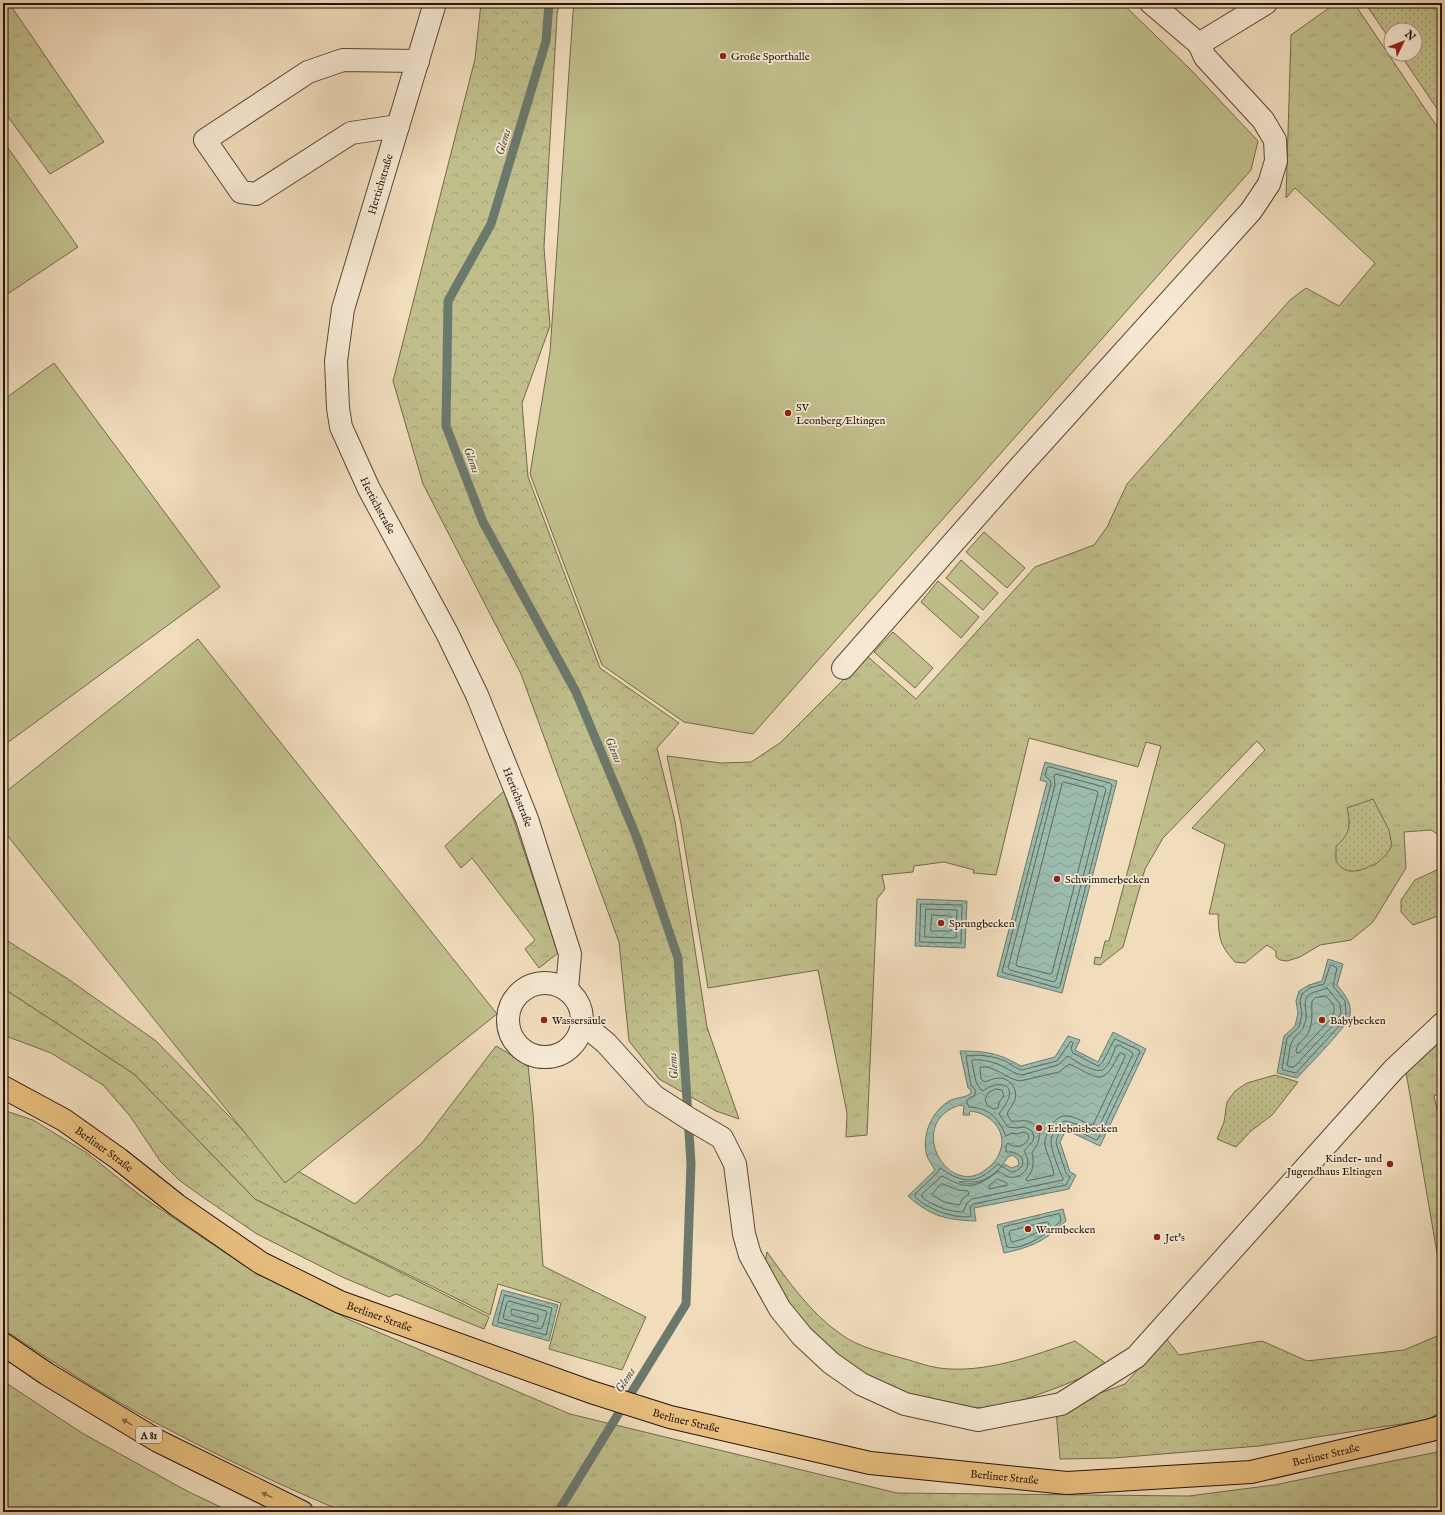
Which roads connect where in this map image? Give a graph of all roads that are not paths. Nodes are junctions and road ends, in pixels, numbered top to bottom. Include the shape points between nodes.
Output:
1 (435, 3) edge
2 (1152, 3) edge
3 (1266, 3) edge
4 (1198, 44) junction
5 (418, 61) junction
6 (398, 126) junction
7 (843, 668) dead end
8 (567, 989) junction
9 (583, 1024) junction
10 (1442, 1024) edge
11 (8, 1093) edge
12 (3, 1344) edge
13 (1442, 1426) edge
14 (302, 1512) edge

1 - 5 street, Hertichstraße
2 - 4 street
3 - 4 street
4 - 7 street via 1205,57 1264,120 1275,140 1276,160 1269,184 1251,211
5 - 6 street, Hertichstraße
5 - 6 street via 343,60 308,72 205,140 241,192 256,194 351,133
6 - 8 street, Hertichstraße via 343,310 336,361 341,427 369,489 447,633 477,696 527,819 570,954
8 - 9 street via 579,1003
8 - 9 street via 542,982 529,986 519,993 511,1004 508,1029 514,1041 523,1050 535,1056 548,1058 560,1055 571,1047 579,1037
9 - 10 street via 606,1043 654,1096 722,1138 735,1164 744,1234 750,1255 780,1309 802,1336 831,1363 861,1384 905,1404 978,1420 1061,1404 1136,1357 1394,1070
11 - 13 main road, Berliner Straße via 64,1120 261,1264 340,1302 591,1392 670,1417 870,1463 1067,1483 1251,1472
14 -> 12 main road, A 81 via 158,1441 47,1374

